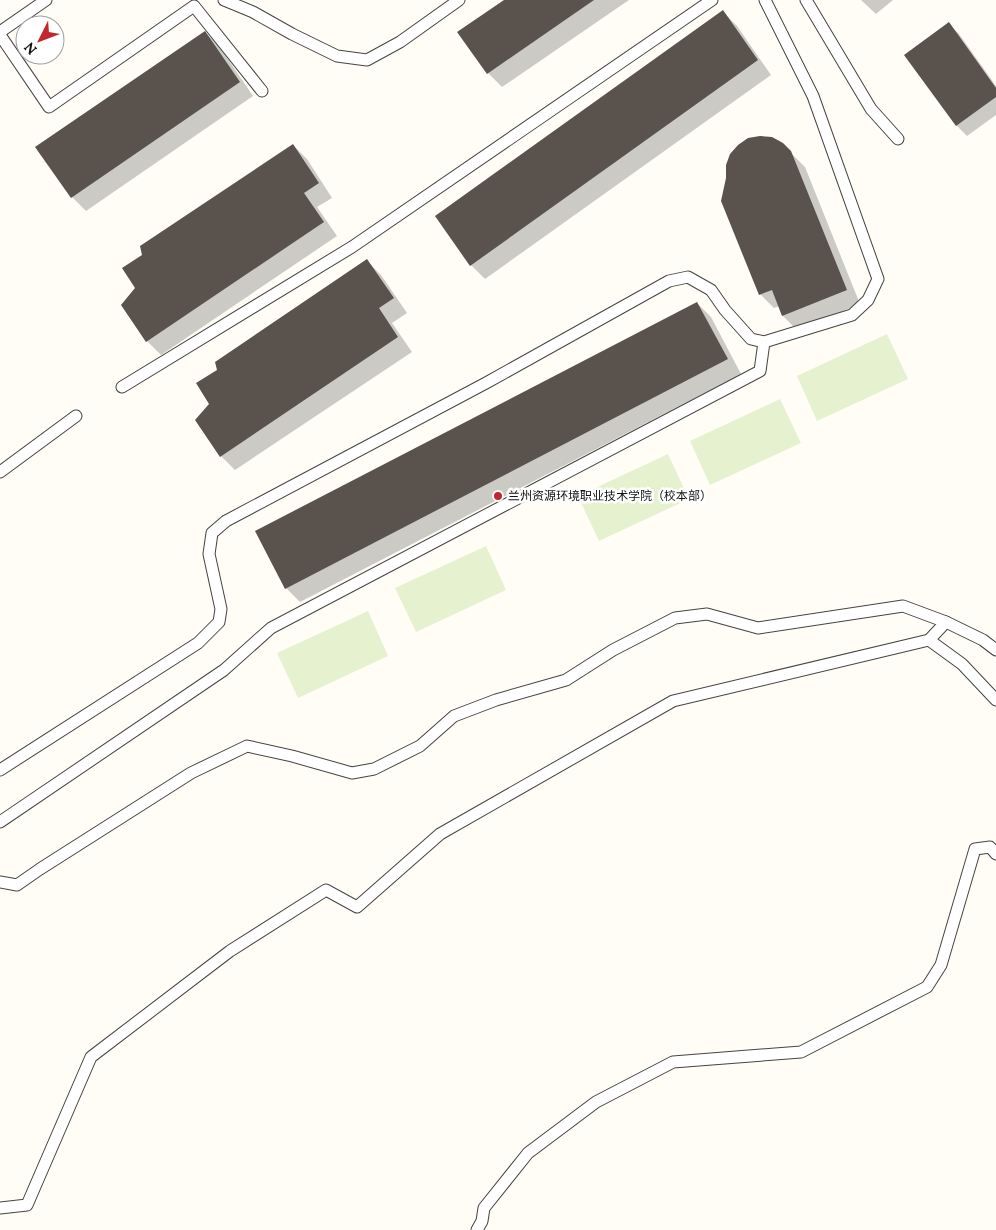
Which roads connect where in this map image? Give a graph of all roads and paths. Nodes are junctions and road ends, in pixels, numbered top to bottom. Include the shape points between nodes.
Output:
1 (46, 0) edge
2 (224, 0) edge
3 (458, 0) edge
4 (712, 0) edge
5 (765, 0) edge
6 (806, 0) edge
7 (197, 3) edge
8 (0, 34) edge
9 (262, 91) dead end
10 (898, 139) dead end
11 (764, 342) junction
12 (122, 387) dead end
13 (76, 416) dead end
14 (0, 472) edge
15 (946, 622) junction
16 (929, 640) junction
17 (996, 650) edge
18 (996, 700) edge
19 (0, 770) edge
20 (0, 822) edge
21 (996, 854) edge
22 (0, 882) edge
23 (0, 1208) edge
24 (477, 1230) edge

1 - 8 lane
2 - 3 lane via 337,56 367,60 400,42
4 - 12 lane via 352,247
5 - 11 lane via 813,96 878,279 868,300 852,315
6 - 10 lane via 871,109
7 - 8 lane via 50,107
7 - 9 lane
11 - 19 lane via 751,339 711,290 688,277 669,281 486,383 226,521 212,533 209,554 221,609 219,622 198,643
11 - 20 lane via 760,371 271,628 224,670
13 - 14 lane
15 - 16 lane
15 - 17 lane
15 - 22 lane via 903,606 758,628 707,614 675,618 613,650 566,680 454,716 420,746 374,769 352,773 248,746 191,773 17,885
16 - 18 lane via 962,664
16 - 23 lane via 673,701 440,834 357,907 326,890 230,951 91,1057 27,1205
21 - 24 lane via 990,847 975,849 941,965 926,987 801,1052 673,1062 596,1102 528,1153 484,1208

